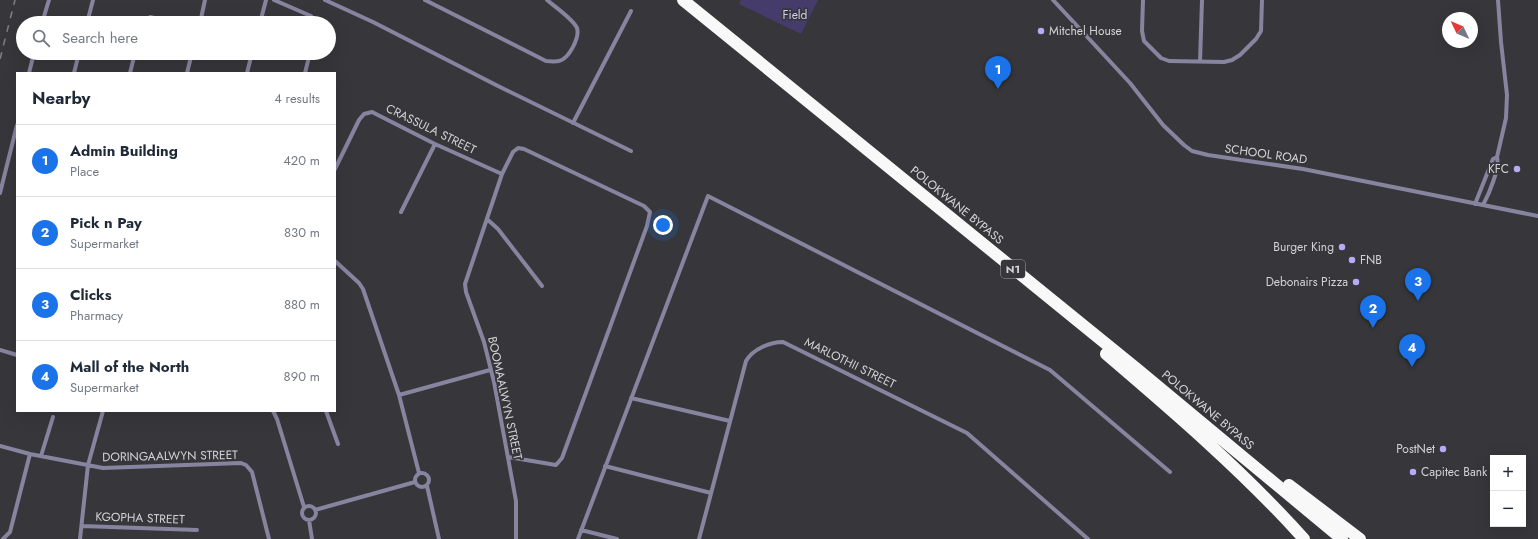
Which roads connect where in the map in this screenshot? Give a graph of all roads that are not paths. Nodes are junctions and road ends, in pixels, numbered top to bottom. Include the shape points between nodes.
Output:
1 (49, 0) edge
2 (93, 0) edge
3 (206, 0) edge
4 (266, 0) edge
5 (274, 0) edge
6 (325, 0) edge
7 (425, 0) edge
8 (547, 0) edge
9 (683, 0) edge
10 (1053, 0) edge
11 (1143, 0) edge
12 (1202, 0) edge
13 (1262, 0) edge
14 (1498, 0) edge
15 (631, 10) dead end
16 (44, 16) edge
17 (89, 16) edge
18 (202, 16) edge
19 (262, 16) edge
20 (311, 16) edge
21 (32, 60) edge
22 (77, 60) edge
23 (134, 60) edge
24 (190, 60) edge
25 (250, 60) edge
26 (308, 60) edge
27 (1200, 62) junction
28 (29, 72) edge
29 (74, 72) edge
30 (130, 72) edge
31 (187, 72) edge
32 (247, 72) edge
33 (305, 72) edge
34 (573, 122) junction
35 (16, 129) edge
36 (434, 144) junction
37 (631, 151) dead end
38 (1497, 157) junction
39 (336, 167) edge
40 (502, 174) junction
41 (0, 194) edge
42 (1475, 204) junction
43 (1483, 205) junction
44 (401, 212) dead end
45 (1538, 216) edge
46 (488, 220) junction
47 (336, 262) edge
48 (542, 286) dead end
49 (1073, 318) junction
50 (0, 350) edge
51 (16, 355) edge
52 (1137, 369) junction
53 (490, 370) junction
54 (399, 395) junction
55 (631, 398) junction
56 (103, 412) edge
57 (274, 412) edge
58 (326, 412) edge
59 (53, 418) dead end
60 (730, 421) junction
61 (338, 444) dead end
62 (0, 446) edge
63 (30, 454) junction
64 (41, 456) junction
65 (508, 457) junction
66 (88, 465) junction
67 (605, 466) junction
68 (1170, 472) dead end
69 (419, 473) junction
70 (415, 482) junction
71 (427, 486) junction
72 (711, 493) junction
73 (304, 507) junction
74 (316, 510) junction
75 (309, 520) junction
76 (82, 526) junction
77 (197, 530) dead end
78 (581, 530) junction
79 (3, 539) edge
80 (80, 539) edge
81 (268, 539) edge
82 (312, 539) edge
83 (439, 539) edge
84 (516, 539) edge
85 (578, 539) edge
86 (617, 539) edge
87 (699, 539) edge
88 (1088, 539) edge
89 (1304, 539) edge
90 (1342, 539) edge
91 (1360, 539) edge

1 - 16 street
2 - 17 street
3 - 18 street
4 - 19 street
5 - 20 street
6 - 34 street
7 - 8 street via 546,61 560,61 567,57 576,38 577,29 572,21
9 - 49 highway, POLOKWANE BYPASS / N1
10 - 42 street, SCHOOL ROAD via 1130,83 1164,125 1192,151 1303,169
11 - 27 street via 1142,37 1145,43 1164,60
12 - 27 street
13 - 27 street via 1261,31 1248,47 1232,60
14 - 38 street via 1507,95
15 - 34 street
21 - 28 street
22 - 29 street
23 - 30 street
24 - 31 street
25 - 32 street
26 - 33 street
34 - 37 street
35 - 41 street
36 - 39 street, CRASSULA STREET via 372,112 364,114 359,120
36 - 40 street, CRASSULA STREET
36 - 44 street
38 - 42 street via 1493,159
38 - 43 street via 1495,173
40 - 46 street, BOOMAALWYN STREET
40 - 65 street, BOOMAALWYN STREET via 513,152 518,148 524,149 644,206 650,212 562,458 556,465
42 - 43 street, SCHOOL ROAD
43 - 45 street, SCHOOL ROAD
46 - 48 street via 498,229
46 - 53 street, BOOMAALWYN STREET via 465,284 484,342
47 - 54 street via 362,289
49 - 52 highway, POLOKWANE BYPASS / N1
49 - 89 highway via 1082,333 1221,456
50 - 51 street
52 - 90 highway, POLOKWANE BYPASS / N1
52 - 91 highway
53 - 54 street
53 - 65 street, BOOMAALWYN STREET
54 - 69 street
55 - 60 street
55 - 67 street
55 - 68 street via 708,196 1050,370
56 - 66 street
57 - 73 street
58 - 61 street
59 - 64 street
60 - 72 street, MARLOTHII STREET
60 - 88 street, MARLOTHII STREET via 744,366 749,357 755,351 783,342 971,435
62 - 63 street, DORINGAALWYN STREET
63 - 64 street, DORINGAALWYN STREET
63 - 79 street via 10,532
64 - 66 street, DORINGAALWYN STREET
65 - 84 street, BOOMAALWYN STREET via 516,501
66 - 76 street
66 - 81 street, DORINGAALWYN STREET via 103,468 241,463 246,465 252,472
67 - 72 street
67 - 78 street
69 - 70 street
69 - 71 street via 428,475 430,480
70 - 71 street via 420,487
70 - 74 street
71 - 83 street
72 - 87 street, MARLOTHII STREET
73 - 74 street via 310,506
73 - 75 street via 302,514
74 - 75 street via 315,517
75 - 82 street
76 - 77 street, KGOPHA STREET
76 - 80 street
78 - 85 street
78 - 86 street

